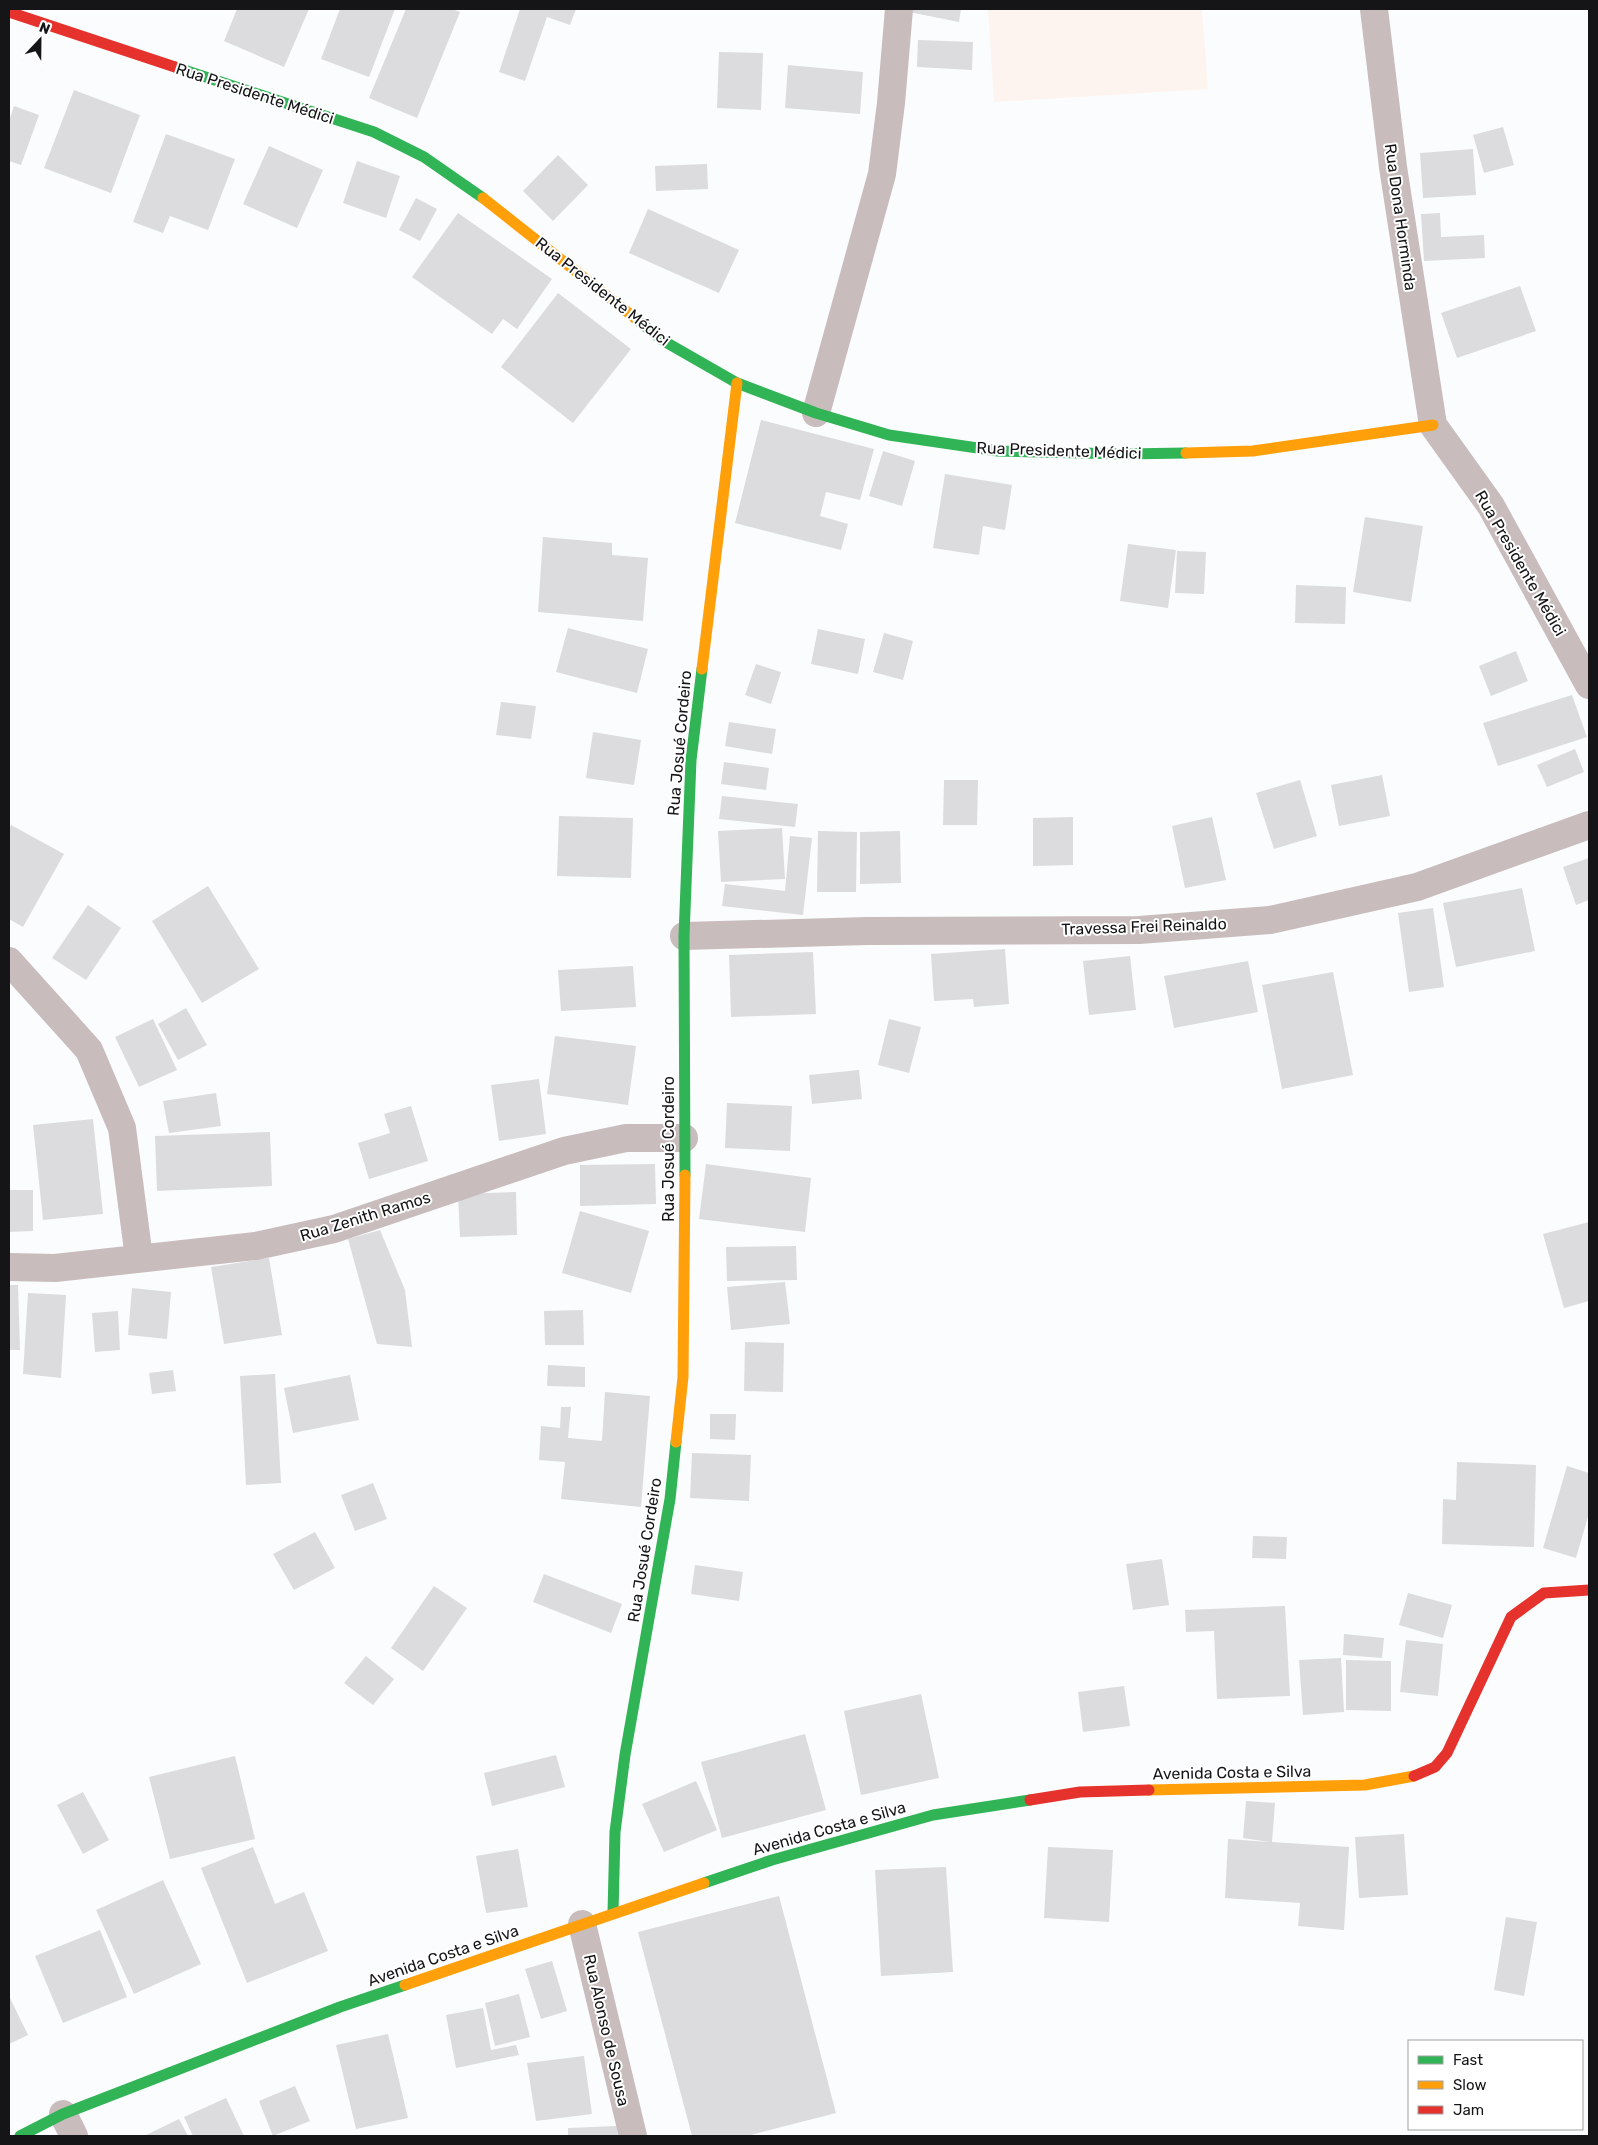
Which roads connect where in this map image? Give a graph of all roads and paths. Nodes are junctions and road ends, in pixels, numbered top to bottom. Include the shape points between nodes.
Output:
1 (899, 9) edge
2 (1374, 9) edge
3 (9, 12) edge
4 (737, 383) junction
5 (816, 413) junction
6 (1433, 425) junction
7 (1589, 685) edge
8 (1589, 826) edge
9 (684, 936) junction
10 (9, 961) edge
11 (684, 1138) junction
12 (139, 1258) junction
13 (9, 1267) edge
14 (1589, 1590) edge
15 (614, 1913) junction
16 (582, 1924) junction
17 (69, 2125) edge
18 (20, 2136) edge
19 (633, 2136) edge

1 - 5 street via 882,174
2 - 6 street, Rua Dona Horminda via 1393,167
3 - 4 street, Rua Presidente Médici via 374,132 424,157 497,207 662,340
4 - 5 street, Rua Presidente Médici
4 - 9 street, Rua Josué Cordeiro via 691,760
5 - 6 street, Rua Presidente Médici via 889,435 998,451 1124,454 1252,451
6 - 7 street, Rua Presidente Médici via 1492,506
8 - 9 street, Travessa Frei Reinaldo via 1417,887 1270,920 1139,930
9 - 11 street, Rua Josué Cordeiro
10 - 12 street via 89,1050 93,1059 122,1128
11 - 12 street, Rua Zenith Ramos via 626,1138 564,1151 334,1229 275,1242
11 - 15 street, Rua Josué Cordeiro via 683,1377 670,1499 625,1755 615,1832
12 - 13 street, Rua Zenith Ramos via 55,1268
14 - 15 street, Avenida Costa e Silva via 1544,1593 1511,1616 1447,1753 1435,1767 1409,1778 1365,1785 1080,1792 933,1815 772,1860
15 - 16 street, Avenida Costa e Silva
16 - 17 street, Avenida Costa e Silva via 340,2007
16 - 19 street, Rua Alonso de Sousa
17 - 18 street, Avenida Costa e Silva

